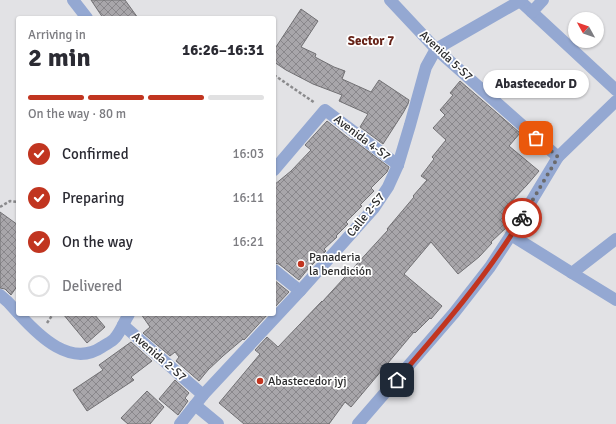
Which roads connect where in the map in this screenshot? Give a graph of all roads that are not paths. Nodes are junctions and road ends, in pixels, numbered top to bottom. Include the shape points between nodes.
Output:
1 (73, 0) edge
2 (390, 0) edge
3 (519, 0) edge
4 (543, 0) edge
5 (532, 12) junction
6 (85, 16) edge
7 (436, 49) junction
8 (616, 90) edge
9 (616, 101) edge
10 (558, 157) junction
11 (398, 165) junction
12 (276, 168) edge
13 (511, 235) junction
14 (616, 239) edge
15 (276, 272) edge
16 (572, 273) junction
17 (300, 291) junction
18 (0, 295) edge
19 (616, 300) edge
20 (16, 310) edge
21 (22, 316) edge
22 (128, 316) edge
23 (123, 325) junction
24 (203, 395) junction
25 (195, 405) junction
26 (180, 424) edge
27 (218, 424) edge
28 (358, 424) edge

1 - 6 street
2 - 7 street, Avenida 5-S7
3 - 5 street
3 - 7 street
4 - 5 street
5 - 8 street
7 - 10 street, Avenida 5-S7
7 - 11 street, Calle 2-S7 via 426,67
9 - 10 street
10 - 13 street
11 - 12 street, Avenida 4-S7 via 326,110
11 - 17 street, Calle 2-S7 via 374,208
13 - 16 street
13 - 28 street via 454,313
14 - 16 street
15 - 17 street
16 - 19 street
17 - 24 street, Calle 2-S7
18 - 20 street, Avenida 2-S7
21 - 23 street, Avenida 2-S7 via 40,336 63,351 83,354 98,350 114,339
22 - 23 street
23 - 24 street, Avenida 2-S7
24 - 25 street, Calle 2-S7
25 - 26 street, Calle 2-S7
25 - 27 street

